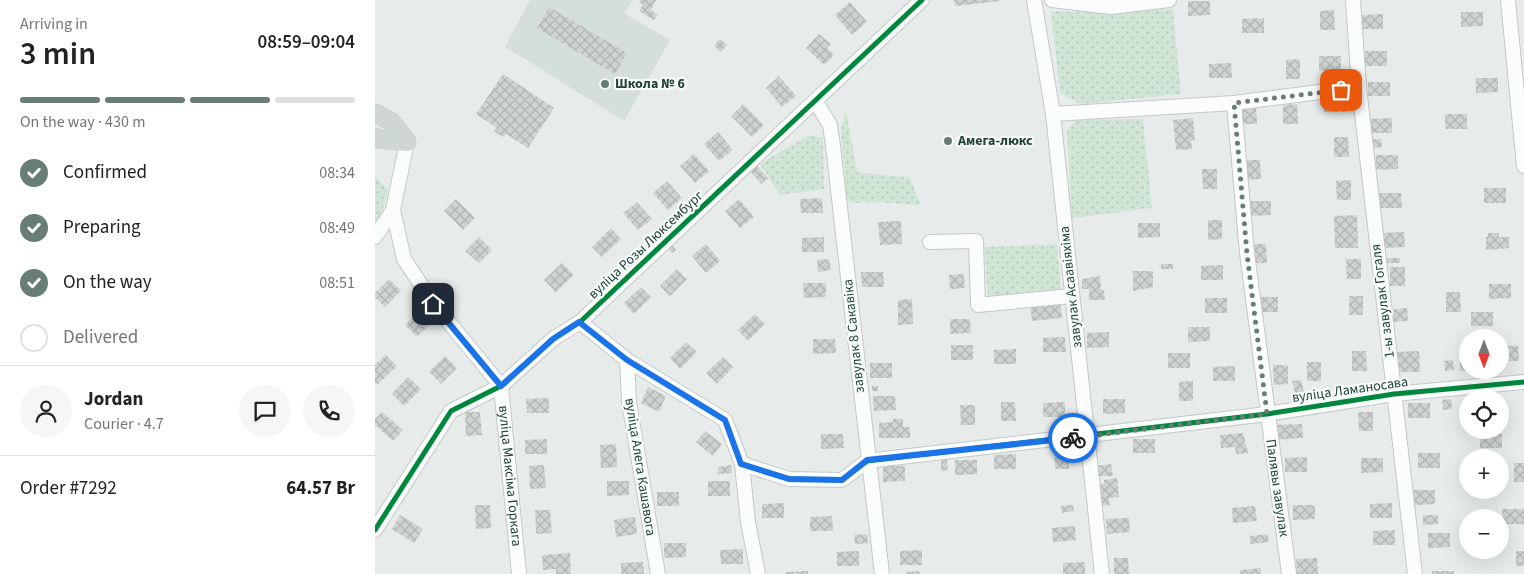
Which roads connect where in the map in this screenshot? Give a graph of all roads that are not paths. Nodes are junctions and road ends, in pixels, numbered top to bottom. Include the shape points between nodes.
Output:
1 (922, 0) edge
2 (1034, 0) edge
3 (1052, 0) edge
4 (1169, 0) edge
5 (1353, 0) edge
6 (1508, 0) edge
7 (1359, 87) junction
8 (816, 102) junction
9 (1234, 103) junction
10 (375, 112) edge
11 (1053, 114) junction
12 (375, 137) edge
13 (407, 142) junction
14 (1524, 166) edge
15 (393, 210) junction
16 (375, 237) edge
17 (930, 242) dead end
18 (1071, 296) junction
19 (579, 322) junction
20 (627, 360) junction
21 (1524, 382) edge
22 (501, 386) junction
23 (1393, 394) junction
24 (1267, 414) junction
25 (1086, 437) junction
26 (867, 460) junction
27 (741, 464) junction
28 (375, 530) edge
29 (519, 574) edge
30 (657, 574) edge
31 (758, 574) edge
32 (882, 574) edge
33 (1102, 574) edge
34 (1289, 574) edge
35 (1415, 574) edge

1 - 8 street, вуліца Розы Люксембург
2 - 11 street, завулак Асаавіяхіма
3 - 4 street via 1111,7
5 - 7 street, 1-ы завулак Гогаля
6 - 14 street
7 - 9 street
7 - 23 street, 1-ы завулак Гогаля
8 - 19 street, вуліца Розы Люксембург
8 - 26 street, завулак 8 Сакавіка via 830,125 833,146
9 - 11 street
9 - 24 street, Палявы завулак via 1247,254
10 - 13 main road via 392,122
11 - 18 street, завулак Асаавіяхіма
12 - 13 main road
13 - 15 street, вуліца Максіма Горкага
15 - 16 street
15 - 22 street, вуліца Максіма Горкага via 404,259 433,304
17 - 18 street via 975,241 978,305
18 - 25 street, завулак Асаавіяхіма
19 - 20 street
19 - 22 street, вуліца Розы Люксембург via 553,339
20 - 27 street via 725,420
20 - 30 street, вуліца Алега Кашавога via 629,402
21 - 23 street, вуліца Ламаносава
22 - 28 street, вуліца Розы Люксембург via 451,411
22 - 29 street, вуліца Максіма Горкага
23 - 24 street, вуліца Ламаносава
23 - 35 street, 1-ы завулак Гогаля
24 - 25 street, вуліца Ламаносава
24 - 34 street, Палявы завулак
25 - 26 street, вуліца Ламаносава
25 - 33 street, завулак Асаавіяхіма
26 - 27 street via 842,480 789,479
26 - 32 street, завулак 8 Сакавіка
27 - 31 street via 747,522

